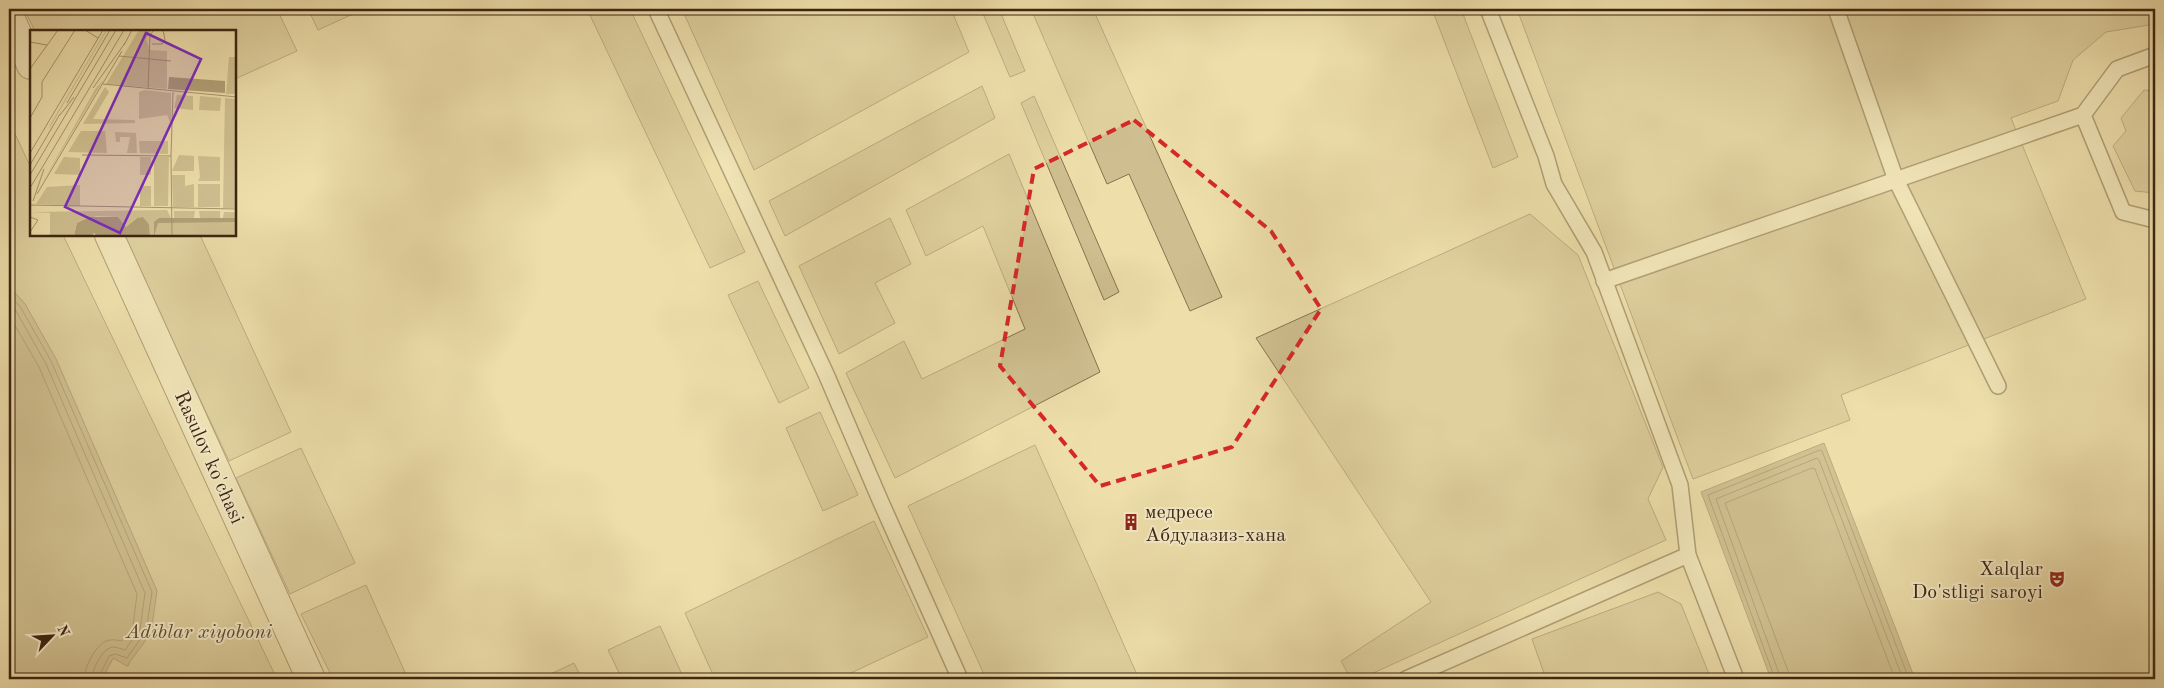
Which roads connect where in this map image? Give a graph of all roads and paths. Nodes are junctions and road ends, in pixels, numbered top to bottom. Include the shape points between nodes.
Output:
1 (656, 9) edge
2 (1488, 9) edge
3 (1836, 9) edge
4 (9, 15) edge
5 (2155, 55) edge
6 (30, 62) edge
7 (2084, 115) junction
8 (1896, 180) junction
9 (2155, 220) edge
10 (109, 236) edge
11 (1604, 281) junction
12 (1998, 386) dead end
13 (1688, 555) junction
14 (311, 679) edge
15 (960, 679) edge
16 (1406, 679) edge
17 (1736, 679) edge

1 - 15 lane via 826,374
2 - 11 lane via 1554,184 1594,252
3 - 8 lane
4 - 6 street
5 - 7 lane via 2117,68
7 - 8 lane
7 - 9 lane via 2123,212
8 - 11 lane
8 - 12 lane
10 - 14 street, Rasulov ko'chasi
11 - 13 lane via 1680,485
13 - 16 lane
13 - 17 lane

